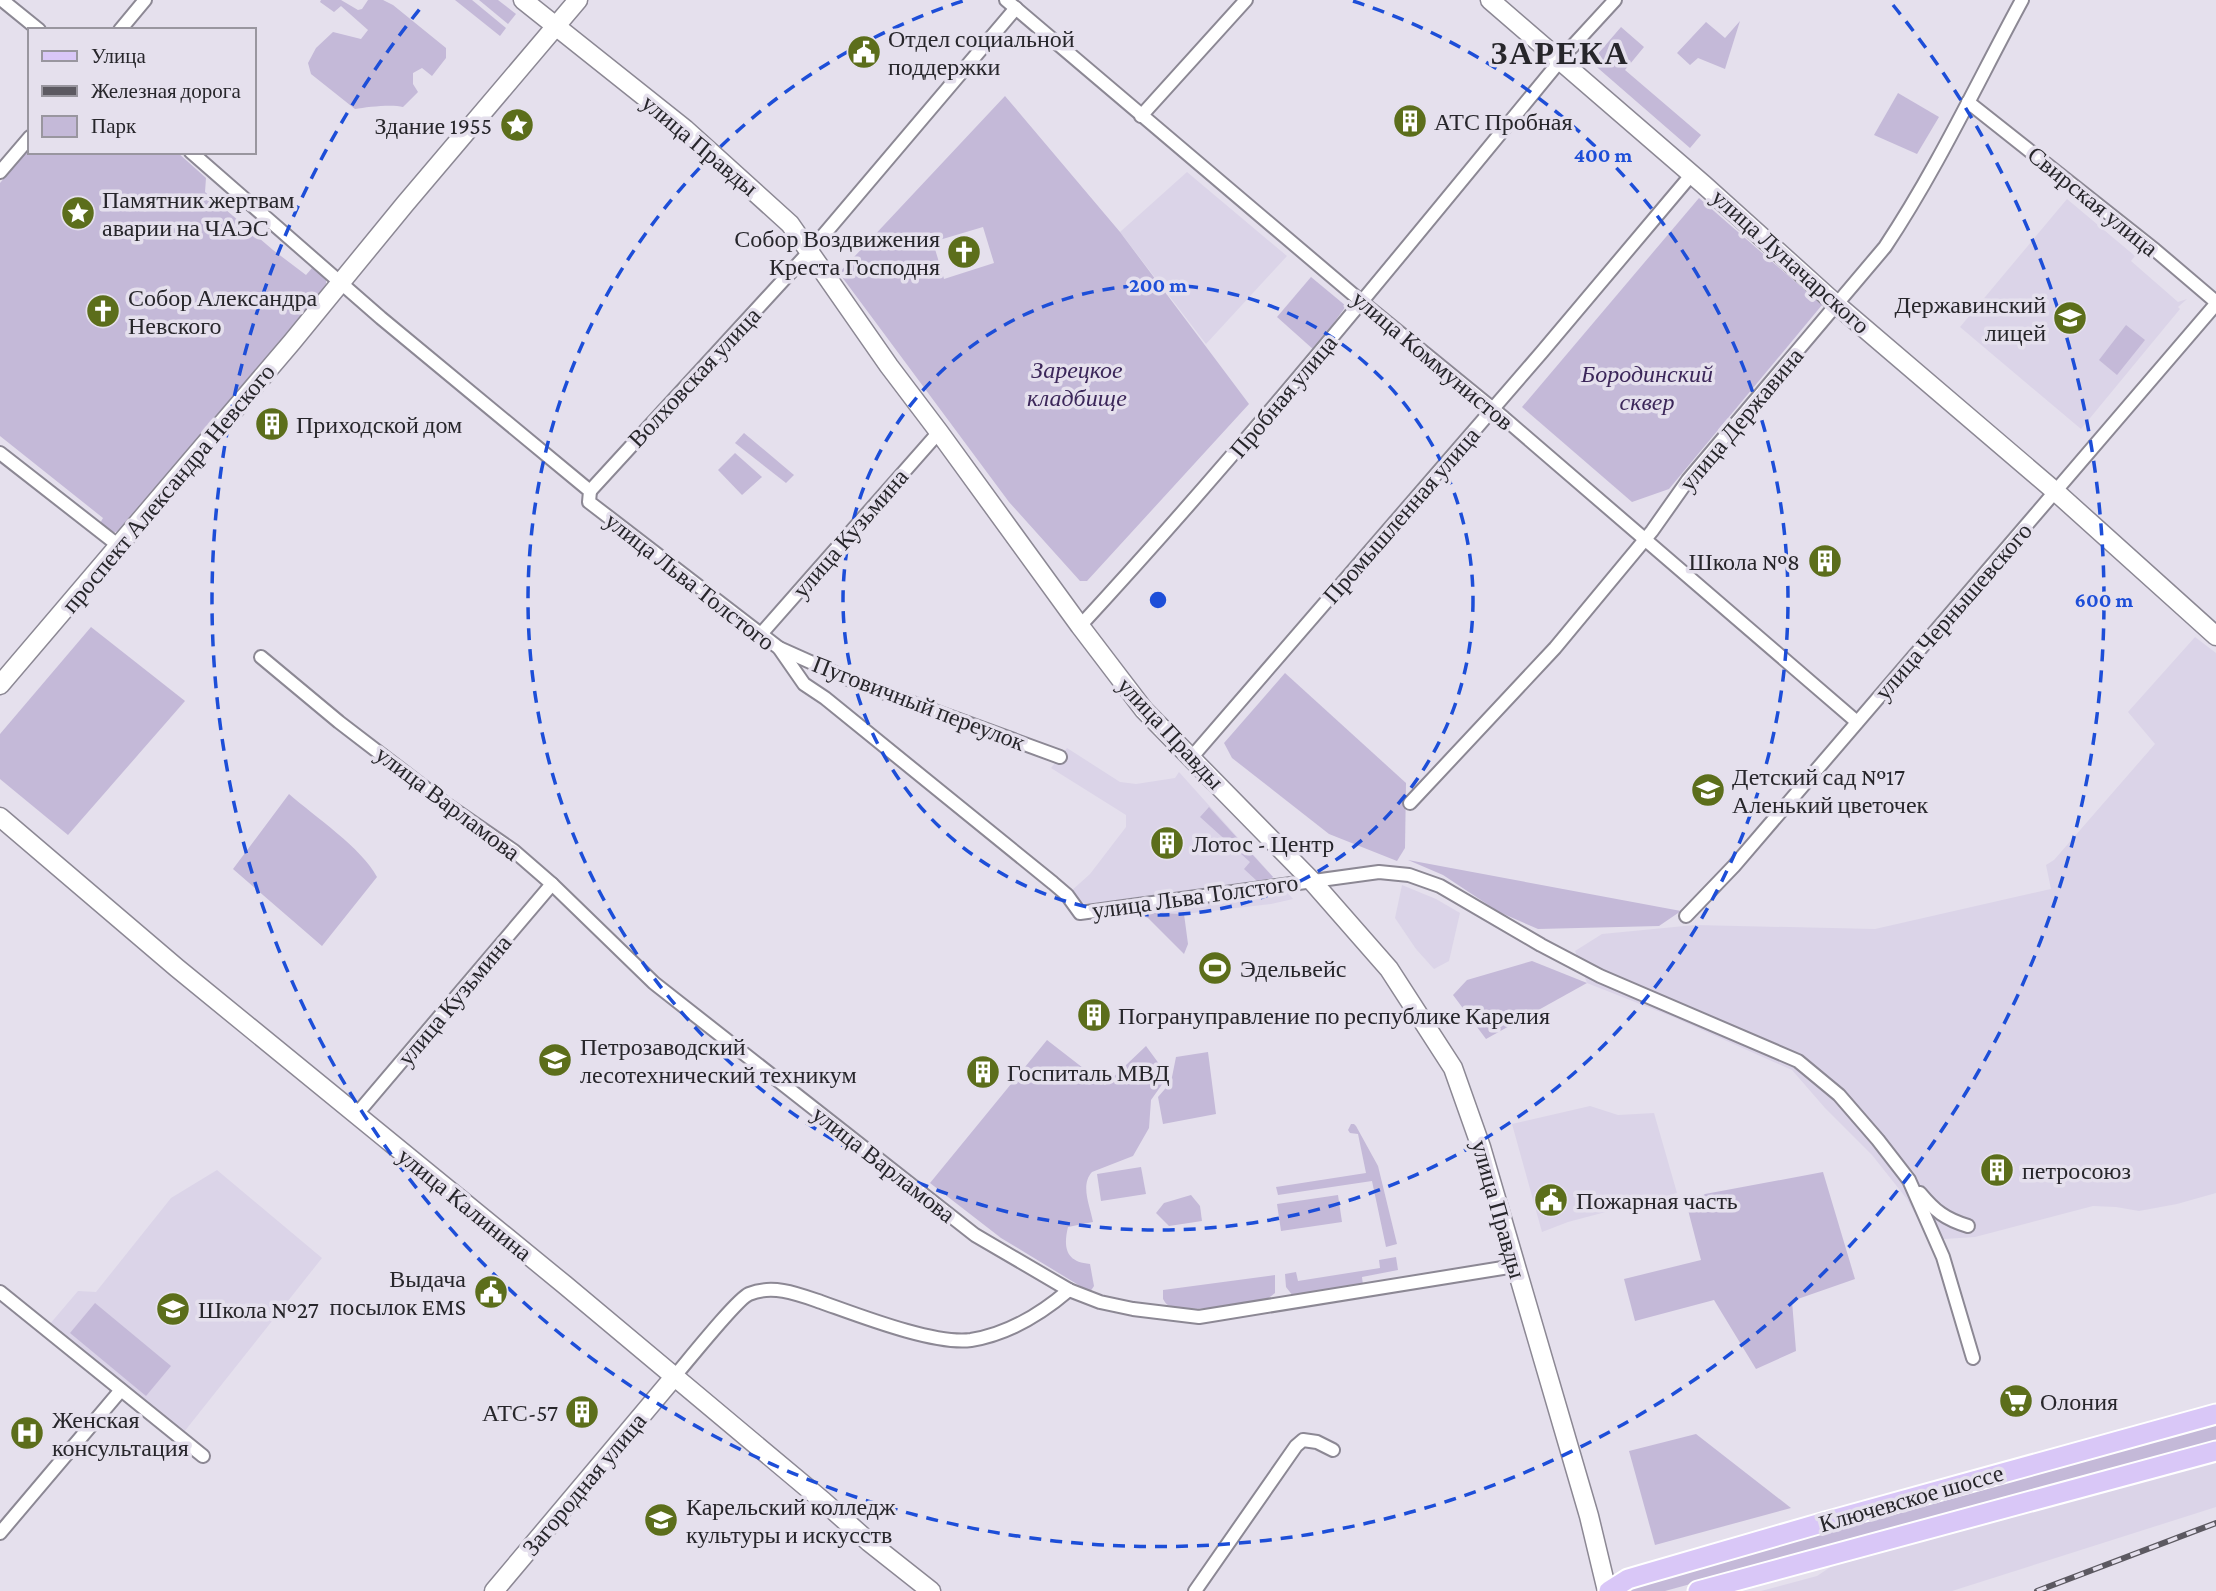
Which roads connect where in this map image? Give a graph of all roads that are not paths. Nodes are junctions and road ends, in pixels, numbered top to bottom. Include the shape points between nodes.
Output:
1 (2, 0) edge
2 (145, 0) edge
3 (523, 0) edge
4 (578, 0) edge
5 (1246, 0) edge
6 (1490, 0) edge
7 (1615, 0) edge
8 (2022, 0) edge
9 (1011, 4) edge
10 (556, 26) junction
11 (37, 28) edge
12 (122, 28) edge
13 (1560, 61) junction
14 (1968, 102) junction
15 (1141, 116) junction
16 (28, 139) edge
17 (193, 154) edge
18 (0, 172) edge
19 (1692, 174) junction
20 (810, 251) junction
21 (340, 281) junction
22 (1362, 302) junction
23 (2216, 303) edge
24 (1836, 304) junction
25 (1493, 409) junction
26 (940, 432) junction
27 (0, 453) edge
28 (590, 491) junction
29 (2056, 492) junction
30 (1644, 540) junction
31 (119, 546) junction
32 (1080, 626) junction
33 (761, 634) junction
34 (2216, 636) edge
35 (779, 648) junction
36 (261, 657) dead end
37 (0, 685) edge
38 (1857, 722) junction
39 (1060, 757) dead end
40 (1191, 758) junction
41 (1410, 803) dead end
42 (0, 817) edge
43 (1311, 880) junction
44 (552, 884) junction
45 (1686, 916) dead end
46 (356, 1115) junction
47 (1909, 1180) junction
48 (1968, 1226) dead end
49 (1515, 1266) junction
50 (1069, 1290) junction
51 (0, 1292) edge
52 (1973, 1358) dead end
53 (674, 1377) junction
54 (121, 1390) junction
55 (2216, 1414) edge
56 (1333, 1450) dead end
57 (2216, 1451) edge
58 (203, 1456) dead end
59 (0, 1533) edge
60 (494, 1591) edge
61 (931, 1591) edge
62 (1195, 1591) edge
63 (1608, 1591) edge
64 (1698, 1591) edge

1 - 11 street
2 - 12 street
3 - 10 main road, улица Правды
4 - 10 main road, проспект Александра Невского
5 - 15 street
6 - 13 main road, улица Луначарского
7 - 13 street, Пробная улица
8 - 14 street, улица Державина
9 - 15 street, улица Коммунистов
9 - 20 street, Волховская улица
10 - 20 main road, улица Правды via 685,129 790,224
10 - 21 main road, проспект Александра Невского
13 - 19 main road, улица Луначарского
13 - 22 street, Пробная улица
14 - 23 street, Свирская улица
14 - 24 street, улица Державина via 1903,220
15 - 22 street, улица Коммунистов
16 - 18 street
17 - 21 street, улица Льва Толстого
19 - 24 main road, улица Луначарского
19 - 25 street, Промышленная улица
20 - 26 main road, улица Правды
20 - 28 street, Волховская улица
21 - 28 street, улица Льва Толстого
21 - 31 main road, проспект Александра Невского
22 - 25 street, улица Коммунистов
22 - 32 street, Пробная улица via 1192,504
23 - 29 street, улица Чернышевского
24 - 29 main road, улица Луначарского
24 - 30 street, улица Державина via 1688,480
25 - 30 street, улица Коммунистов
25 - 40 street, Промышленная улица
26 - 32 main road, улица Правды
26 - 33 street, улица Кузьмина
27 - 31 street
28 - 33 street, улица Льва Толстого via 589,502
29 - 34 main road, улица Луначарского
29 - 38 street, улица Чернышевского
30 - 38 street, улица Коммунистов
30 - 41 street, улица Державина via 1555,648
31 - 37 main road, проспект Александра Невского
32 - 40 main road, улица Правды via 1144,710
33 - 35 street, улица Льва Толстого
35 - 39 street, Пуговичный переулок via 855,682
35 - 43 street, улица Льва Толстого via 804,684 1053,883 1080,913
36 - 44 street, улица Варламова
38 - 45 street, улица Чернышевского
40 - 43 main road, улица Правды
42 - 46 main road, улица Калинина
43 - 47 street via 1379,872 1409,875 1440,886 1600,976 1798,1061 1839,1095
43 - 49 main road, улица Правды via 1389,969 1453,1068
44 - 46 street, улица Кузьмина
44 - 50 street, улица Варламова via 654,984 975,1235
46 - 53 main road, улица Калинина
47 - 48 street via 1932,1207 1951,1221
47 - 52 street via 1943,1257
49 - 50 street, улица Варламова via 1199,1317 1133,1310
49 - 63 main road, улица Правды
50 - 53 street via 1035,1316 970,1340 934,1338 769,1288 746,1295
51 - 54 street
53 - 60 main road, Загородная улица
53 - 61 main road, улица Калинина
54 - 58 street
54 - 59 street
55 - 63 main road, Ключевское шоссе via 1658,1570
56 - 62 street via 1309,1440 1296,1446
57 - 64 main road, Ключевское шоссе

